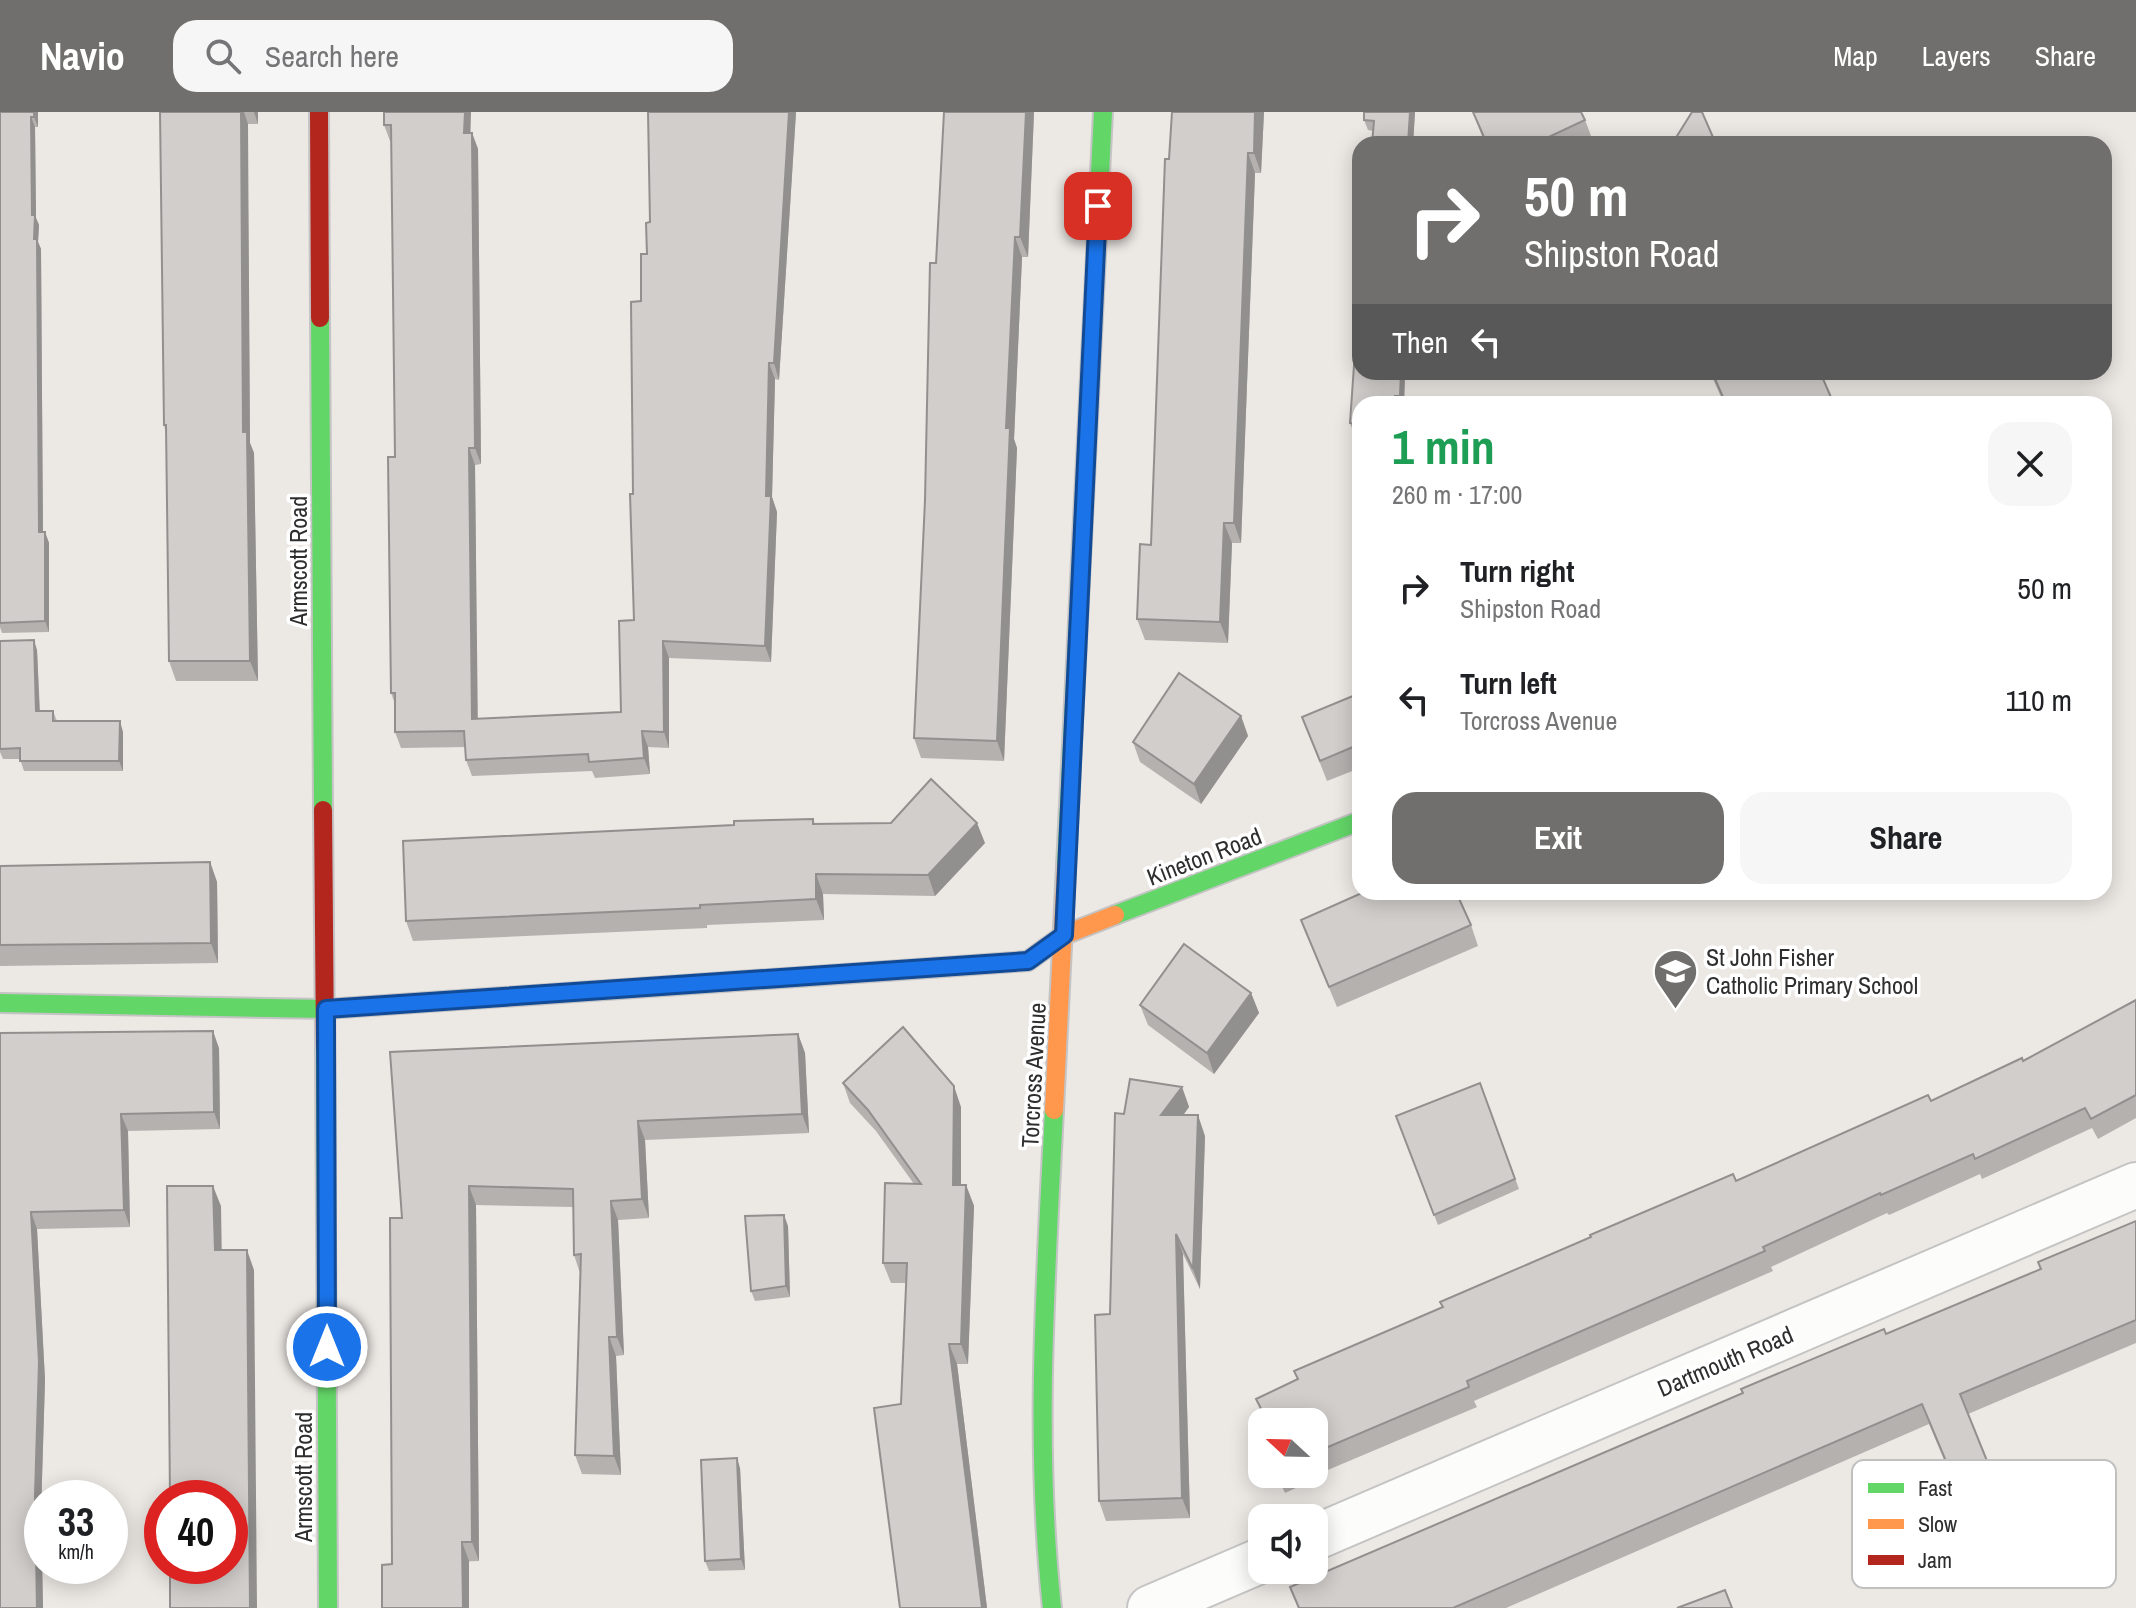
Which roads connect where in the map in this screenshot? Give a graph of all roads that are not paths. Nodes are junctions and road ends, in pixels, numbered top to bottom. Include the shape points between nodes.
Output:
1 (319, 112) edge
2 (1103, 112) edge
3 (1352, 824) edge
4 (1064, 935) junction
5 (0, 1003) edge
6 (326, 1009) junction
7 (2136, 1185) edge
8 (1328, 1532) edge
9 (1248, 1566) edge
10 (328, 1608) edge
11 (1052, 1608) edge
12 (1150, 1608) edge

1 - 6 street, Armscott Road
2 - 4 street, Torcross Avenue
3 - 4 street, Kineton Road
4 - 6 street, Kineton Road via 1028,961
4 - 11 street, Torcross Avenue via 1041,1417
5 - 6 street
6 - 10 street, Armscott Road
7 - 8 street, Dartmouth Road
9 - 12 street

